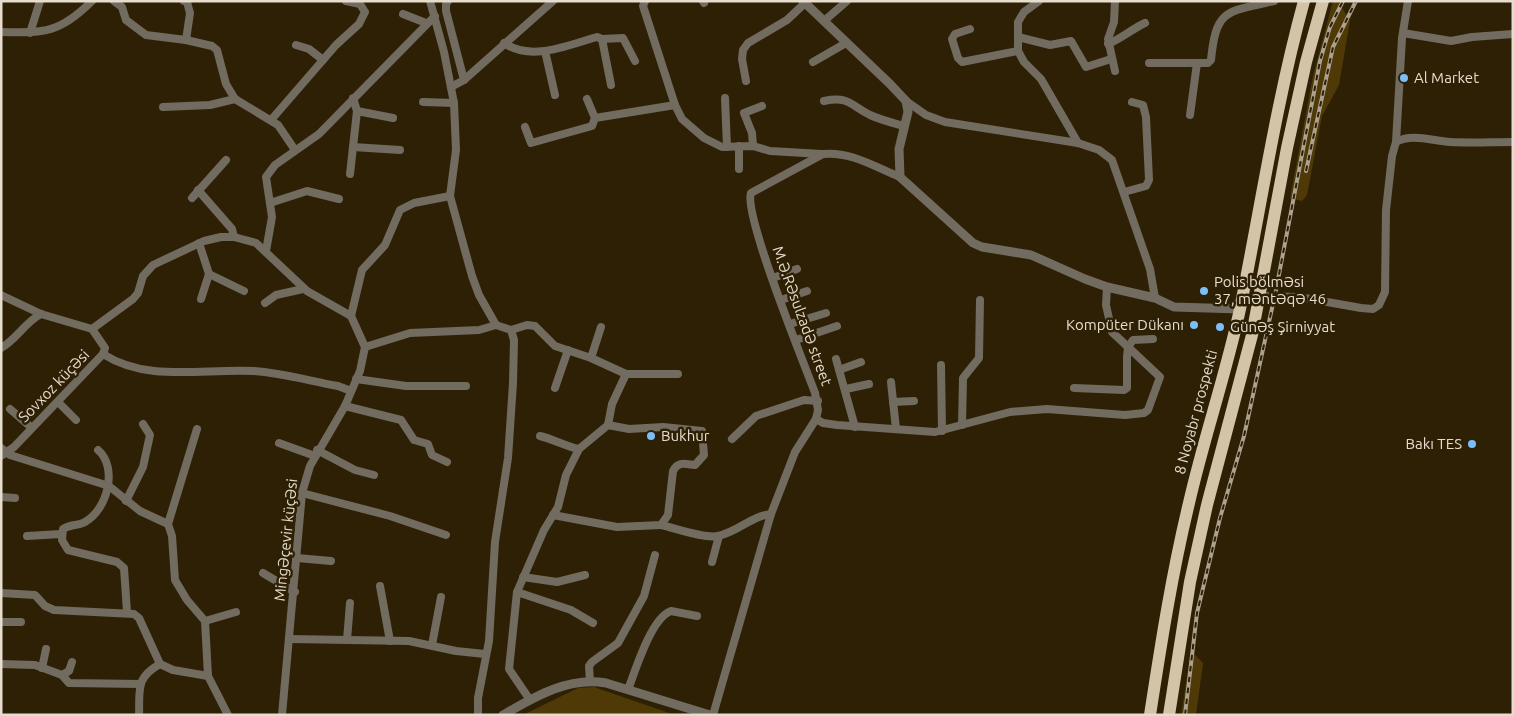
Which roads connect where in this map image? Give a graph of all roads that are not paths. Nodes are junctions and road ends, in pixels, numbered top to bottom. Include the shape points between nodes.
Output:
1 (40, 1) edge
2 (92, 1) edge
3 (114, 1) edge
4 (184, 1) edge
5 (346, 1) edge
6 (430, 1) edge
7 (448, 1) edge
8 (553, 1) edge
9 (645, 1) edge
10 (847, 1) edge
11 (1039, 1) edge
12 (1115, 1) edge
13 (1274, 1) edge
14 (1304, 1) edge
15 (1323, 1) edge
16 (1408, 1) edge
17 (804, 2) edge
18 (403, 14) dead end
19 (435, 16) junction
20 (824, 21) junction
21 (426, 23) junction
22 (1144, 23) dead end
23 (970, 29) dead end
24 (1, 32) edge
25 (30, 33) junction
26 (1403, 33) junction
27 (1513, 34) edge
28 (1018, 37) junction
29 (602, 39) junction
30 (186, 40) junction
31 (504, 43) junction
32 (846, 43) junction
33 (1108, 44) junction
34 (296, 45) dead end
35 (545, 51) junction
36 (1018, 51) junction
37 (1111, 59) junction
38 (323, 60) junction
39 (635, 61) dead end
40 (813, 62) dead end
41 (1148, 63) dead end
42 (1197, 63) junction
43 (1115, 70) dead end
44 (464, 80) junction
45 (746, 81) dead end
46 (611, 84) dead end
47 (451, 87) junction
48 (556, 95) dead end
49 (353, 98) junction
50 (726, 98) dead end
51 (235, 99) junction
52 (587, 99) dead end
53 (824, 101) dead end
54 (906, 101) junction
55 (423, 102) dead end
56 (1132, 102) dead end
57 (454, 103) junction
58 (675, 105) junction
59 (762, 106) dead end
60 (163, 107) dead end
61 (357, 111) junction
62 (1190, 115) dead end
63 (393, 118) dead end
64 (595, 118) junction
65 (271, 120) junction
66 (525, 126) dead end
67 (904, 126) junction
68 (1396, 142) junction
69 (1513, 142) edge
70 (1078, 143) junction
71 (739, 146) junction
72 (753, 146) junction
73 (353, 147) junction
74 (728, 147) junction
75 (295, 150) junction
76 (400, 150) dead end
77 (823, 154) junction
78 (226, 160) dead end
79 (740, 169) dead end
80 (350, 174) dead end
81 (900, 177) junction
82 (198, 190) junction
83 (1124, 192) junction
84 (450, 196) junction
85 (192, 198) dead end
86 (339, 198) dead end
87 (270, 203) junction
88 (234, 237) junction
89 (199, 243) junction
90 (266, 250) junction
91 (797, 269) dead end
92 (209, 274) junction
93 (773, 278) junction
94 (1107, 287) junction
95 (303, 289) junction
96 (244, 291) dead end
97 (807, 291) dead end
98 (1, 295) edge
99 (1260, 296) junction
100 (1155, 298) junction
101 (201, 299) dead end
102 (781, 300) junction
103 (980, 300) dead end
104 (265, 303) dead end
105 (1240, 309) junction
106 (826, 313) dead end
107 (42, 314) junction
108 (351, 316) junction
109 (790, 324) junction
110 (496, 325) junction
111 (837, 326) dead end
112 (602, 327) dead end
113 (92, 329) junction
114 (511, 330) junction
115 (1153, 339) dead end
116 (796, 340) junction
117 (365, 347) junction
118 (1128, 347) junction
119 (1, 348) edge
120 (568, 350) junction
121 (103, 354) junction
122 (591, 358) junction
123 (836, 359) dead end
124 (861, 362) dead end
125 (941, 365) dead end
126 (840, 370) junction
127 (626, 374) junction
128 (678, 374) dead end
129 (356, 379) junction
130 (891, 382) dead end
131 (869, 384) dead end
132 (466, 386) dead end
133 (555, 388) dead end
134 (1074, 388) dead end
135 (846, 389) junction
136 (351, 391) junction
137 (818, 401) junction
138 (914, 401) dead end
139 (58, 402) junction
140 (893, 402) junction
141 (345, 406) junction
142 (10, 409) dead end
143 (816, 419) junction
144 (76, 420) dead end
145 (143, 424) dead end
146 (608, 424) junction
147 (962, 425) junction
148 (855, 427) junction
149 (32, 428) junction
150 (197, 429) dead end
151 (896, 429) junction
152 (942, 431) junction
153 (540, 436) dead end
154 (732, 439) dead end
155 (279, 443) dead end
156 (579, 449) junction
157 (98, 450) dead end
158 (3, 452) edge
159 (316, 453) junction
160 (447, 462) dead end
161 (374, 475) dead end
162 (109, 486) junction
163 (302, 493) junction
164 (1, 497) edge
165 (15, 498) dead end
166 (126, 501) junction
167 (771, 514) junction
168 (553, 515) junction
169 (168, 524) junction
170 (661, 525) junction
171 (61, 534) junction
172 (446, 535) dead end
173 (27, 536) dead end
174 (719, 536) junction
175 (655, 555) dead end
176 (297, 558) junction
177 (331, 561) dead end
178 (712, 562) dead end
179 (263, 573) dead end
180 (585, 575) dead end
181 (523, 577) junction
182 (380, 586) dead end
183 (295, 592) junction
184 (517, 592) junction
185 (1, 593) edge
186 (441, 597) dead end
187 (350, 603) dead end
188 (127, 612) junction
189 (236, 612) dead end
190 (698, 616) dead end
191 (205, 621) junction
192 (1, 622) edge
193 (21, 622) dead end
194 (593, 623) dead end
195 (289, 639) junction
196 (346, 640) junction
197 (390, 640) junction
198 (432, 645) junction
199 (46, 649) dead end
200 (485, 654) junction
201 (72, 662) dead end
202 (1, 664) edge
203 (160, 664) junction
204 (42, 668) junction
205 (62, 675) junction
206 (208, 676) junction
207 (590, 681) junction
208 (140, 684) junction
209 (628, 690) junction
210 (530, 700) junction
211 (139, 715) edge
212 (228, 715) edge
213 (282, 715) edge
214 (478, 715) edge
215 (502, 715) edge
216 (712, 715) edge
217 (1150, 715) edge
218 (1169, 715) edge

1 - 25 street
2 - 25 street via 79,15 61,26
3 - 30 street via 122,7 126,20 146,35
4 - 30 street via 190,13
5 - 38 street via 360,4 365,12 364,18
6 - 19 street
7 - 44 street via 446,11
8 - 31 street
9 - 58 street via 643,6
10 - 20 street
11 - 28 street via 1024,12 1018,22
12 - 33 street
13 - 42 street via 1224,16 1218,22 1211,60
14 - 105 highway, 8 Noyabr prospekti via 1286,64
15 - 99 highway via 1289,138
16 - 26 street
17 - 20 street
17 - 45 street via 787,20 748,43 742,60
18 - 21 street
19 - 21 street
19 - 47 street
20 - 32 street
21 - 49 street
22 - 33 street
23 - 36 street via 952,39 962,62
24 - 25 street
26 - 27 street via 1451,41
26 - 68 street
28 - 36 street
28 - 37 street via 1050,45 1071,41 1086,67
29 - 35 street via 597,37
29 - 39 street via 623,38
29 - 46 street
30 - 51 street via 217,50 226,84
31 - 35 street via 522,52
31 - 44 street
32 - 40 street
32 - 54 street
33 - 37 street
34 - 38 street via 309,49
35 - 48 street
36 - 70 street via 1041,79
37 - 43 street
38 - 65 street
41 - 42 street
42 - 62 street
44 - 47 street
47 - 57 street
49 - 61 street
49 - 75 street via 318,134
50 - 74 street
51 - 60 street via 210,105
51 - 65 street
52 - 64 street
53 - 67 street via 846,99 870,115
54 - 67 street via 908,112
54 - 70 street via 926,116 944,122
55 - 57 street
56 - 83 street via 1143,105 1146,116 1149,184
57 - 84 street via 456,150
58 - 64 street
58 - 74 street via 682,119 704,138
59 - 72 street via 744,113
61 - 63 street
61 - 73 street
64 - 66 street via 592,126 531,143
65 - 75 street
67 - 81 street via 899,157
68 - 69 street via 1411,138
68 - 99 street via 1386,210 1385,292 1379,305 1373,309 1300,297
70 - 83 street via 1099,150 1112,160
71 - 72 street
71 - 74 street
71 - 79 street
72 - 77 street via 770,152
73 - 76 street
73 - 80 street
75 - 87 street via 275,165 266,177
77 - 81 street via 850,156
77 - 93 street, M.Ə.Rəsulzadə street via 751,193 750,206
78 - 82 street
81 - 94 street via 973,243 1031,255
82 - 85 street
82 - 88 street via 232,229
83 - 100 street via 1150,269
84 - 108 street via 414,203 400,210 385,245 362,270
84 - 110 street via 472,276
86 - 87 street via 307,191
87 - 90 street via 272,217
88 - 89 street
88 - 90 street via 256,243
89 - 92 street
89 - 113 street via 152,264 133,299
90 - 95 street
91 - 93 street
92 - 96 street
92 - 101 street
93 - 102 street, M.Ə.Rəsulzadə street
94 - 100 street
94 - 118 street via 1109,326
95 - 104 street via 276,295
95 - 108 street
97 - 102 street
98 - 107 street
99 - 218 highway via 1206,505
100 - 105 street via 1174,307
102 - 109 street, M.Ə.Rəsulzadə street
103 - 147 street via 979,358 963,378
105 - 217 highway, 8 Noyabr prospekti via 1189,502 1165,618
106 - 109 street
107 - 113 street
107 - 119 street
108 - 117 street
109 - 116 street, M.Ə.Rəsulzadə street
110 - 114 street
110 - 117 street via 479,330 410,333
111 - 116 street
112 - 122 street
113 - 121 street, Sovxoz küçəsi via 105,348
114 - 120 street via 535,326 555,346
114 - 200 street via 514,340 513,383 508,458 495,542 489,641
115 - 118 street via 1133,340
116 - 137 street, M.Ə.Rəsulzadə street
117 - 129 street, Mingəçevir küçəsi
118 - 134 street via 1127,388
118 - 147 street via 1160,377 1144,413 1125,415 1047,409 1000,413
120 - 122 street
120 - 133 street
121 - 136 street via 140,370 253,371
121 - 139 street, Sovxoz küçəsi
122 - 127 street
123 - 126 street
124 - 126 street
125 - 152 street
126 - 135 street
127 - 128 street
127 - 146 street via 612,404
129 - 132 street via 406,386
129 - 136 street, Mingəçevir küçəsi
130 - 140 street
131 - 135 street
135 - 148 street
136 - 141 street, Mingəçevir küçəsi
137 - 143 street, M.Ə.Rəsulzadə street
137 - 154 street via 804,400 756,416
138 - 140 street
139 - 144 street
139 - 149 street, Sovxoz küçəsi
140 - 151 street
141 - 159 street, Mingəçevir küçəsi
141 - 160 street via 401,420 414,440 428,444 432,455
142 - 149 street
143 - 148 street via 823,423
143 - 167 street, M.Ə.Rəsulzadə street via 795,452
145 - 166 street via 150,435 143,467
146 - 156 street
146 - 170 street via 629,429 662,427 702,431 704,455 695,465 676,465 668,515
147 - 152 street
148 - 151 street
149 - 158 street, Sovxoz küçəsi
150 - 169 street
151 - 152 street
153 - 156 street
155 - 159 street
156 - 168 street
157 - 162 street via 106,459
158 - 162 street
159 - 161 street
159 - 163 street, Mingəçevir küçəsi
162 - 166 street
162 - 171 street via 95,513 86,522 67,526
163 - 172 street via 390,516
163 - 176 street, Mingəçevir küçəsi
164 - 165 street
166 - 169 street
167 - 174 street via 758,515
167 - 216 street, M.Ə.Rəsulzadə street
168 - 170 street via 617,528
168 - 181 street
169 - 191 street via 175,580
170 - 174 street
171 - 173 street
171 - 188 street via 68,550 118,562 124,568
174 - 178 street
175 - 207 street via 644,596 618,643 589,666
176 - 177 street
176 - 183 street, Mingəçevir küçəsi
179 - 183 street
180 - 181 street via 557,582
181 - 184 street
182 - 197 street
183 - 195 street, Mingəçevir küçəsi
184 - 194 street via 571,610
184 - 210 street via 508,669
185 - 188 street via 35,595 54,610 88,614
186 - 198 street
187 - 196 street
188 - 203 street via 140,618
189 - 191 street
190 - 209 street via 671,611 663,616 650,636
191 - 206 street
192 - 193 street
195 - 196 street
195 - 213 street, Mingəçevir küçəsi
196 - 197 street
197 - 198 street
198 - 200 street
199 - 204 street
200 - 214 street
201 - 205 street via 69,671
202 - 204 street
203 - 206 street via 178,672
203 - 208 street via 146,672
204 - 205 street
205 - 208 street via 69,683
206 - 212 street
207 - 209 street
207 - 210 street via 567,685
208 - 211 street
209 - 216 street
210 - 215 street

